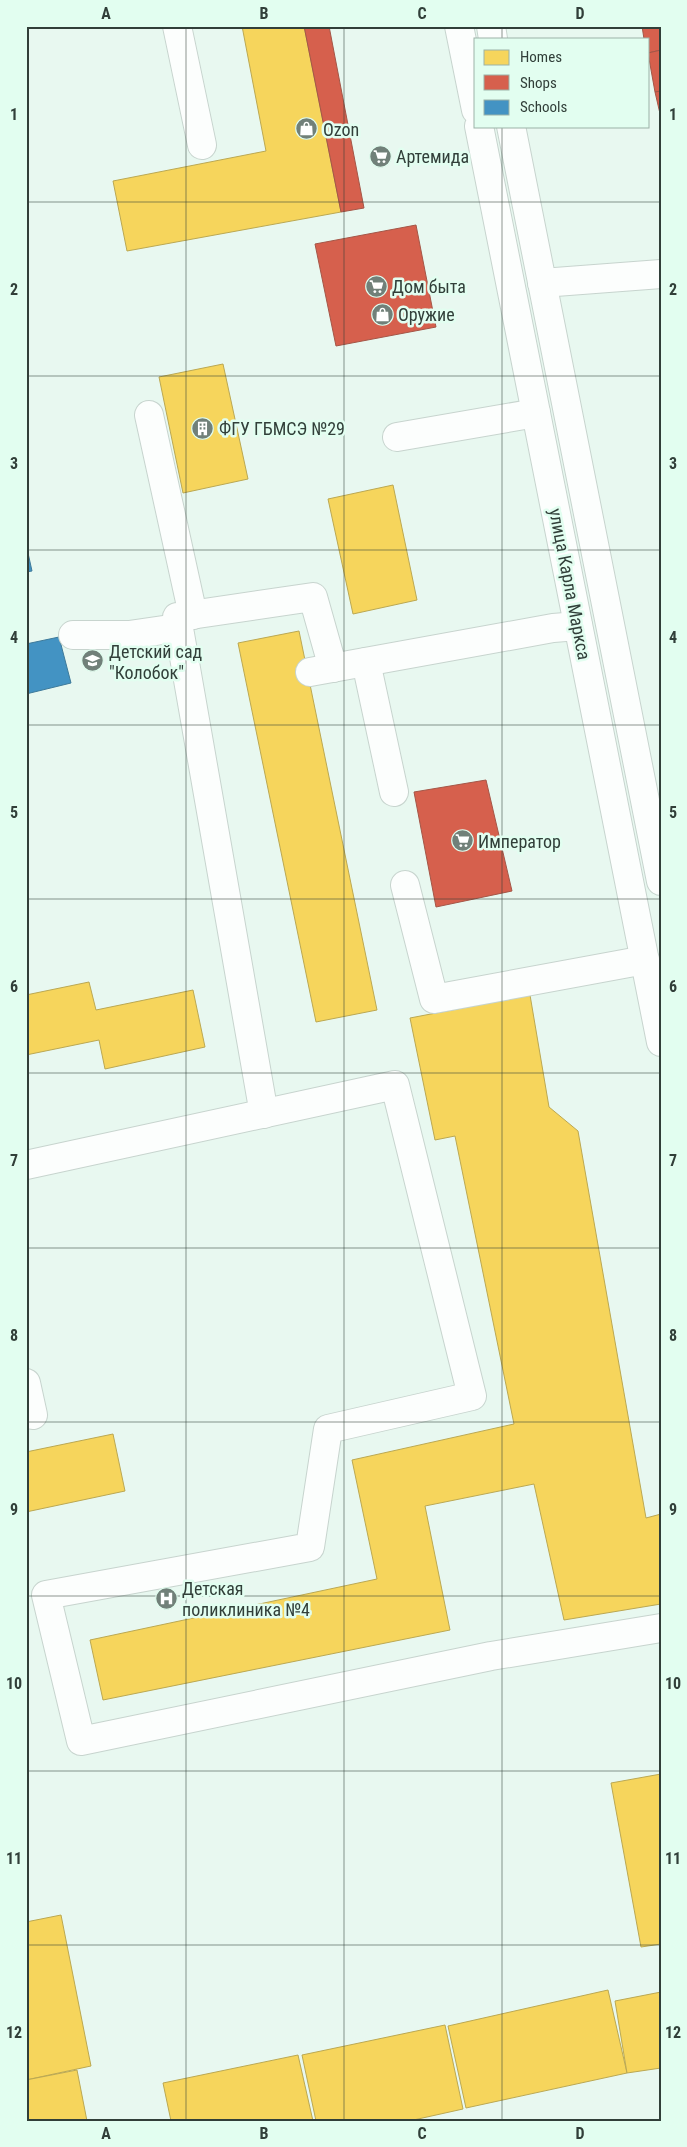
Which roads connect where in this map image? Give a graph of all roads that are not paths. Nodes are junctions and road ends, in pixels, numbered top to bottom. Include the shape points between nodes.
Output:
1 (178, 26) edge
2 (459, 26) edge
3 (474, 100) edge
4 (479, 128) edge
5 (511, 128) edge
6 (202, 145) dead end
7 (661, 274) edge
8 (542, 284) junction
9 (536, 413) junction
10 (149, 415) dead end
11 (396, 437) dead end
12 (185, 621) junction
13 (578, 626) junction
14 (73, 634) dead end
15 (366, 662) junction
16 (394, 792) dead end
17 (661, 881) edge
18 (405, 885) dead end
19 (645, 960) junction
20 (661, 1042) edge
21 (264, 1114) junction
22 (26, 1165) edge
23 (26, 1383) edge
24 (33, 1415) dead end
25 (661, 1628) edge

1 - 6 street
2 - 3 street
4 - 9 street, улица Карла Маркса
5 - 8 street, улица Карла Маркса
7 - 8 street
8 - 17 street, улица Карла Маркса
9 - 11 street
9 - 13 street, улица Карла Маркса
10 - 12 street
12 - 14 street via 129,635
12 - 15 street via 313,597 322,670
12 - 21 street
13 - 15 street
13 - 19 street, улица Карла Маркса
15 - 16 street
18 - 19 street via 434,999
19 - 20 street, улица Карла Маркса
21 - 22 street
21 - 25 street via 396,1085 472,1396 328,1429 310,1547 46,1595 81,1741 491,1656
23 - 24 street

